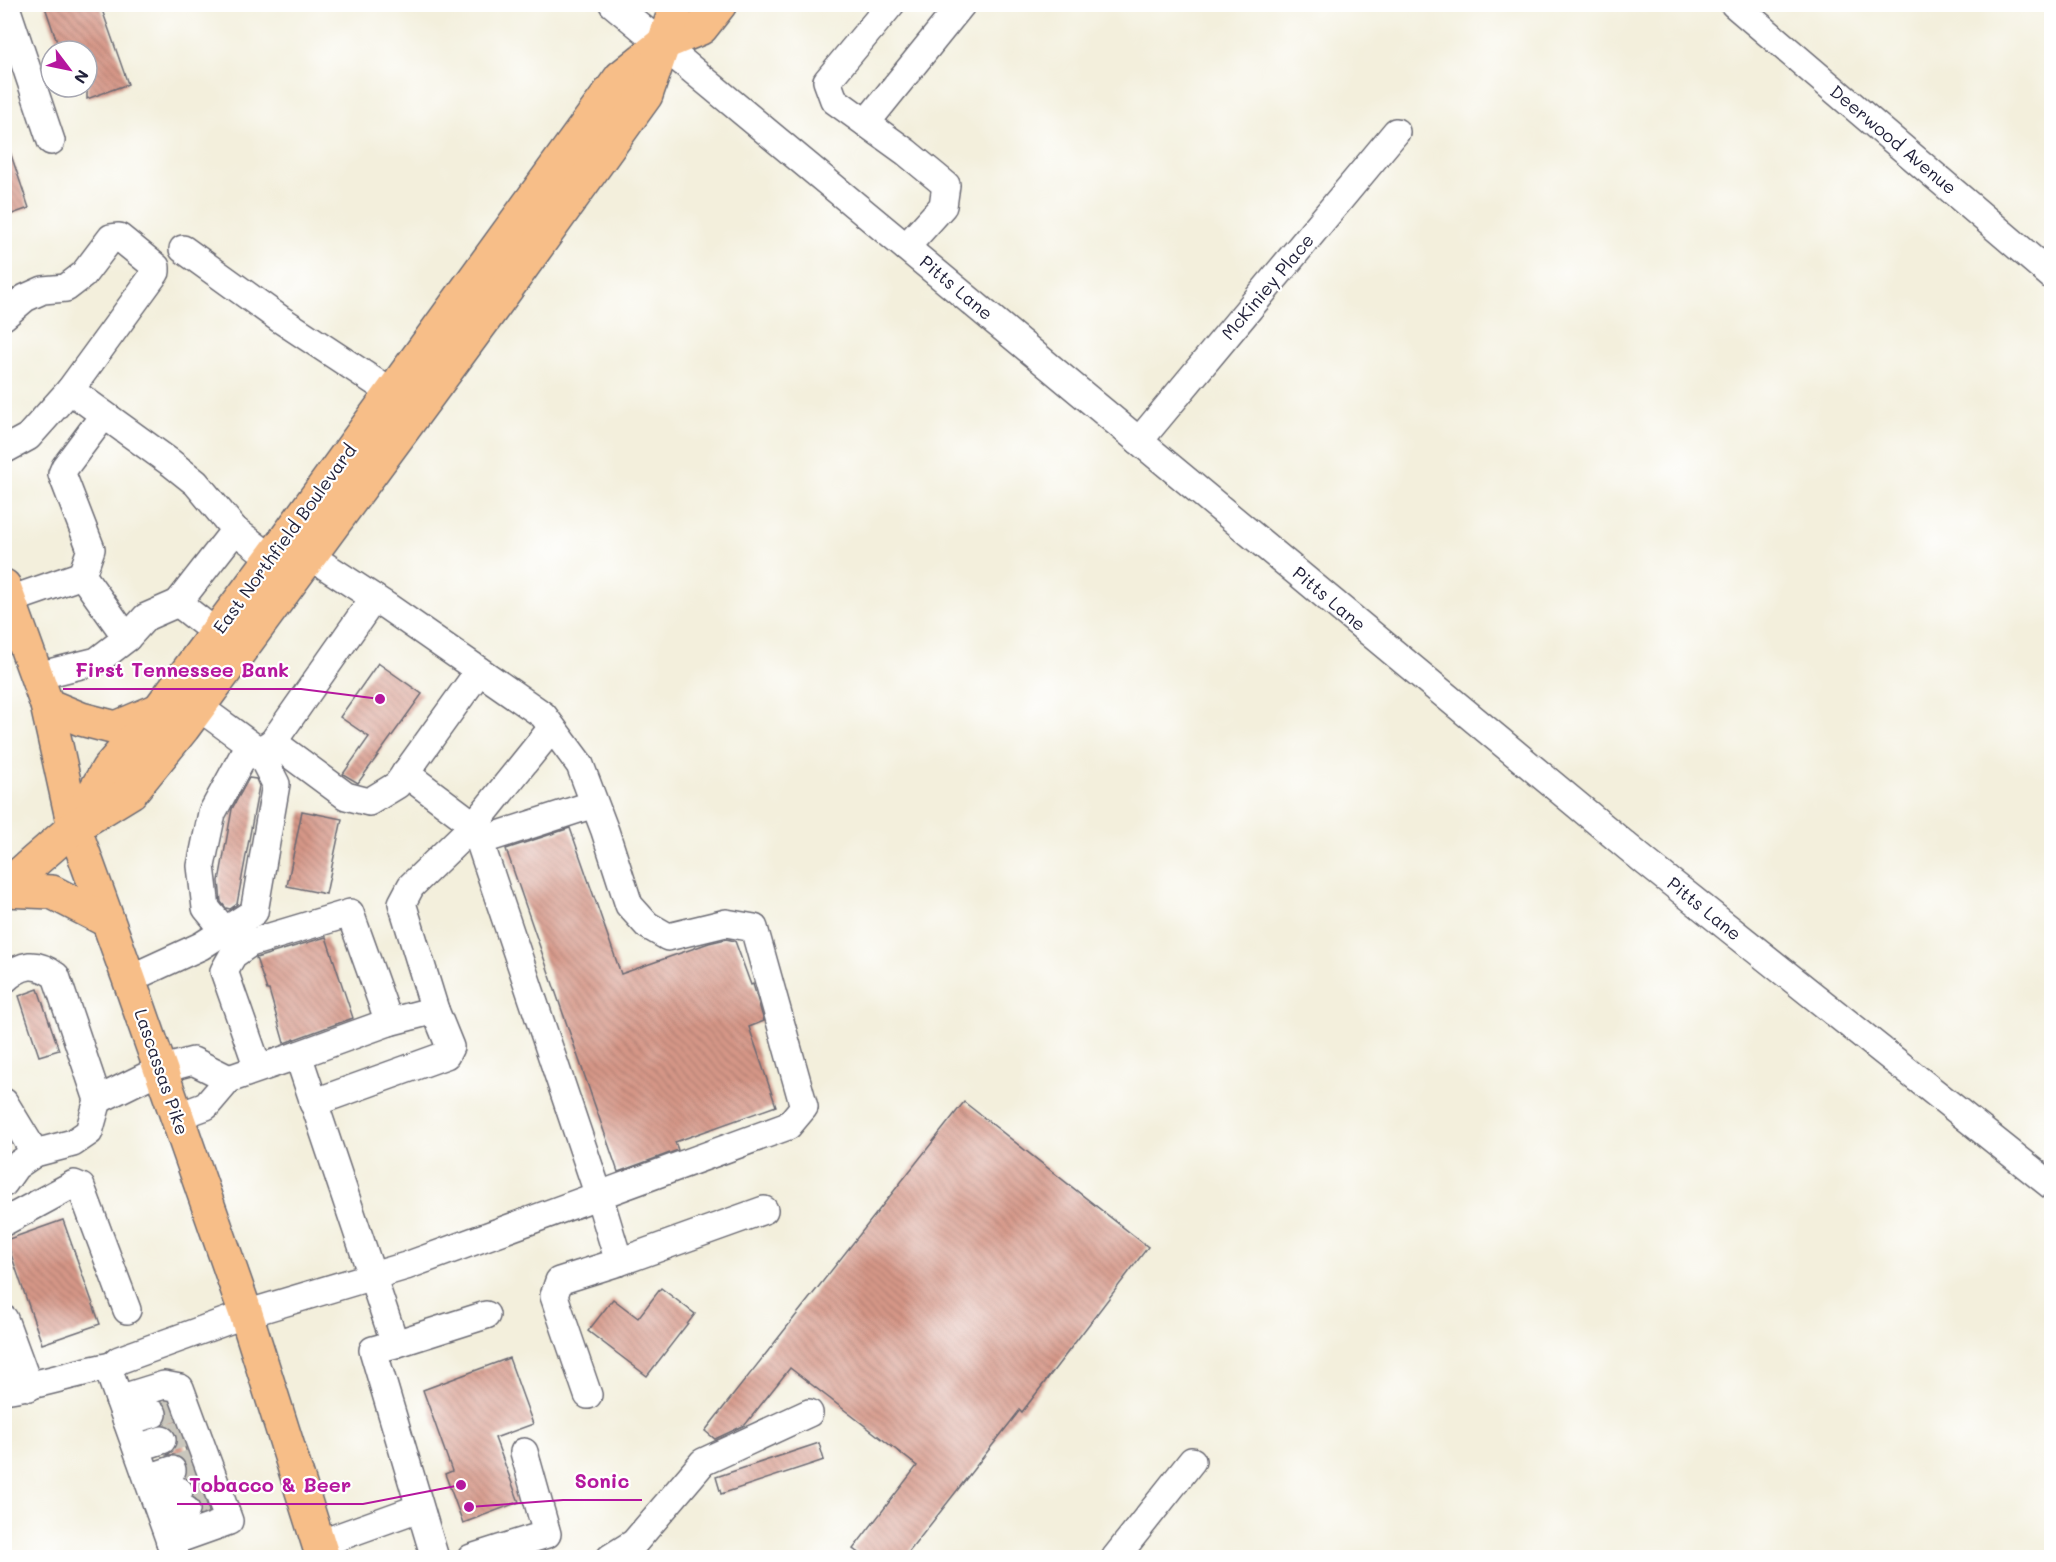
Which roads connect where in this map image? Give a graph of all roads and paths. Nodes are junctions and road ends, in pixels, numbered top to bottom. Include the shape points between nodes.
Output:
1 (4, 4) edge
2 (613, 4) edge
3 (677, 4) edge
4 (720, 4) edge
5 (891, 4) edge
6 (962, 4) edge
7 (1734, 4) edge
8 (662, 44) junction
9 (866, 123) junction
10 (1396, 132) dead end
11 (51, 141) dead end
12 (906, 246) junction
13 (183, 249) dead end
14 (2052, 276) edge
15 (482, 297) junction
16 (4, 316) edge
17 (70, 390) junction
18 (392, 393) junction
19 (104, 415) junction
20 (1139, 441) junction
21 (4, 450) edge
22 (235, 530) junction
23 (289, 551) junction
24 (82, 575) junction
25 (7, 592) edge
26 (374, 598) junction
27 (178, 603) junction
28 (216, 633) junction
29 (127, 638) junction
30 (479, 671) junction
31 (42, 690) junction
32 (199, 707) junction
33 (158, 711) junction
34 (552, 728) junction
35 (266, 746) junction
36 (405, 773) junction
37 (594, 804) junction
38 (74, 827) junction
39 (477, 833) junction
40 (4, 889) edge
41 (106, 920) junction
42 (225, 931) junction
43 (4, 980) edge
44 (129, 980) junction
45 (435, 1010) junction
46 (389, 1022) junction
47 (297, 1055) junction
48 (258, 1068) junction
49 (159, 1070) junction
50 (229, 1079) junction
51 (98, 1100) junction
52 (4, 1102) edge
53 (314, 1103) junction
54 (176, 1117) junction
55 (35, 1153) junction
56 (4, 1183) edge
57 (2052, 1186) edge
58 (599, 1196) junction
59 (764, 1210) dead end
60 (8, 1212) edge
61 (620, 1262) junction
62 (373, 1276) junction
63 (127, 1310) dead end
64 (246, 1314) junction
65 (486, 1315) dead end
66 (4, 1319) edge
67 (395, 1344) junction
68 (112, 1366) junction
69 (17, 1388) edge
70 (588, 1395) dead end
71 (171, 1408) junction
72 (123, 1410) junction
73 (809, 1413) dead end
74 (169, 1438) junction
75 (524, 1452) dead end
76 (1192, 1461) dead end
77 (185, 1497) edge
78 (419, 1508) junction
79 (321, 1551) edge
80 (435, 1557) edge
81 (471, 1557) edge
82 (610, 1557) edge
83 (1115, 1557) edge

1 - 11 street
2 - 8 street, Pitts Lane
3 - 8 main road
4 - 8 main road, East Northfield Boulevard via 701,28
5 - 9 street via 826,81 834,100
6 - 9 street
7 - 14 street, Deerwood Avenue
8 - 12 street, Pitts Lane
8 - 15 main road, East Northfield Boulevard via 621,77
9 - 12 street via 946,185 944,206
10 - 20 street, McKiniey Place
12 - 20 street, Pitts Lane
13 - 18 street
15 - 18 main road, East Northfield Boulevard
15 - 23 main road, East Northfield Boulevard
16 - 17 street via 42,290 66,288 83,275 111,238 119,237 156,267
17 - 19 street
17 - 21 street via 28,437
18 - 23 main road, East Northfield Boulevard
19 - 22 street via 196,483
19 - 24 street via 62,474 91,549
20 - 57 street, Pitts Lane via 1647,863
22 - 23 street
22 - 27 street
23 - 26 street
23 - 28 main road, East Northfield Boulevard
23 - 32 main road, East Northfield Boulevard
24 - 25 street
24 - 29 street
25 - 31 main road, Lascassas Pike
26 - 30 street
26 - 35 street
27 - 28 street
27 - 29 street via 146,617
28 - 33 main road, East Northfield Boulevard
29 - 31 street via 97,661
30 - 34 street via 543,715
30 - 36 street
31 - 33 main road via 81,719 116,728
31 - 38 main road, Lascassas Pike
32 - 35 street
32 - 38 main road, East Northfield Boulevard via 131,792
33 - 38 main road, East Northfield Boulevard via 108,769
34 - 37 street via 580,765
34 - 39 street
35 - 36 street via 346,796 369,802 397,785
35 - 42 street via 276,784 254,912
35 - 42 street via 242,758 212,813 201,866 206,908
36 - 39 street
37 - 39 street
37 - 58 street via 629,904 647,925 668,937 726,923 754,928 804,1107 788,1126
38 - 40 main road
38 - 41 main road, Lascassas Pike
39 - 45 street via 411,886 402,903
39 - 58 street
40 - 41 main road via 52,892
41 - 44 main road, Lascassas Pike
42 - 44 street
43 - 51 street via 29,965 46,968 56,976
44 - 49 main road, Lascassas Pike
45 - 46 street
45 - 53 street via 450,1047 447,1055
46 - 47 street
46 - 48 street via 350,913 250,944 233,955 224,971
47 - 48 street
47 - 53 street
48 - 50 street
49 - 50 street via 193,1061
49 - 51 street
49 - 54 main road, Lascassas Pike
50 - 54 street via 206,1106
51 - 55 street via 89,1132 73,1143
52 - 55 street
53 - 62 street
54 - 64 main road, Lascassas Pike
55 - 56 street via 16,1166
58 - 61 street
58 - 62 street
59 - 61 street
60 - 63 street via 74,1184 81,1187
61 - 70 street via 559,1281 554,1296
62 - 64 street
62 - 67 street
64 - 68 street via 118,1360
64 - 79 main road, Lascassas Pike
65 - 67 street
66 - 69 street
67 - 78 street via 373,1350
68 - 69 street
68 - 72 street via 110,1374
71 - 72 street
71 - 72 street via 180,1388 164,1385
71 - 74 street
72 - 74 street
73 - 82 street via 703,1462 634,1543
74 - 77 street
74 - 77 street
75 - 81 street via 547,1534
76 - 83 street
78 - 79 street
78 - 80 street

